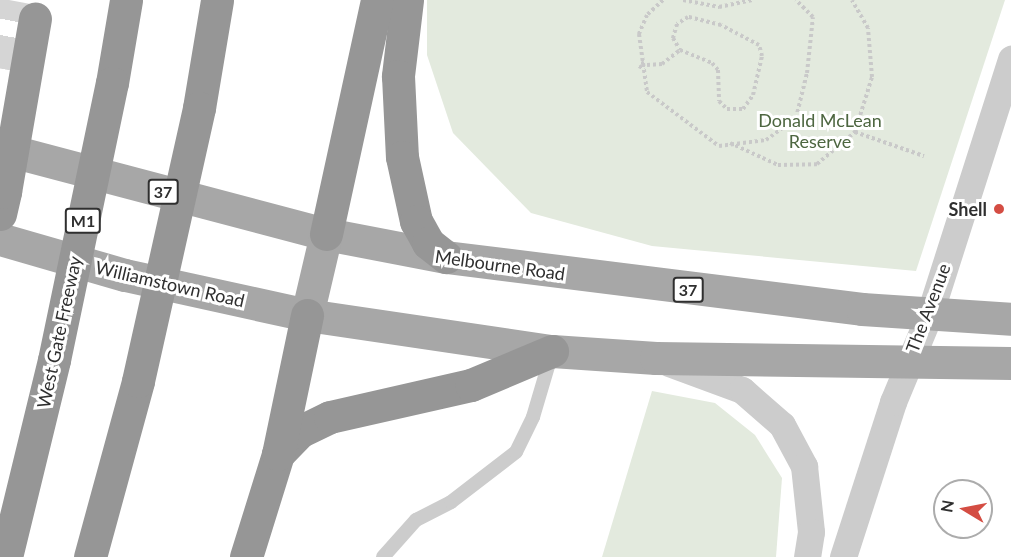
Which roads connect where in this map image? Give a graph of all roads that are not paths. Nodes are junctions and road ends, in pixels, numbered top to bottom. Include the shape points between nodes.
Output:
1 (126, 0) edge
2 (217, 0) edge
3 (377, 0) edge
4 (407, 0) edge
5 (36, 9) edge
6 (1011, 59) edge
7 (0, 148) edge
8 (2, 204) edge
9 (326, 234) junction
10 (0, 239) edge
11 (446, 258) junction
12 (930, 313) junction
13 (307, 315) junction
14 (1011, 319) edge
15 (552, 351) junction
16 (656, 358) junction
17 (908, 361) junction
18 (1011, 363) edge
19 (278, 454) junction
20 (6, 557) edge
21 (90, 557) edge
22 (246, 557) edge
23 (383, 557) edge
24 (807, 557) edge
25 (843, 557) edge

1 - 20 highway, West Gate Freeway / M1, bridge via 54,360
2 - 21 highway, bridge via 198,108 138,381
3 - 9 highway
4 - 11 highway via 398,76 402,157 416,221 428,243
5 - 8 highway, bridge
6 - 12 street, The Avenue
7 - 9 main road, Melbourne Road / 37
9 - 11 main road, Melbourne Road / 37
9 - 13 main road
10 - 13 main road, Williamstown Road via 125,275
11 - 12 main road, Melbourne Road / 37 via 743,296
12 - 14 main road, Melbourne Road / 37
12 - 17 street, The Avenue
13 - 15 main road
13 - 19 highway
15 - 16 main road
15 - 19 highway via 471,385 330,417 299,432
15 - 23 lane via 533,417 516,452 451,502 416,520
16 - 17 main road
16 - 24 street via 742,390 782,425 804,466 811,532
17 - 18 main road
17 - 25 street, The Avenue
19 - 22 highway

